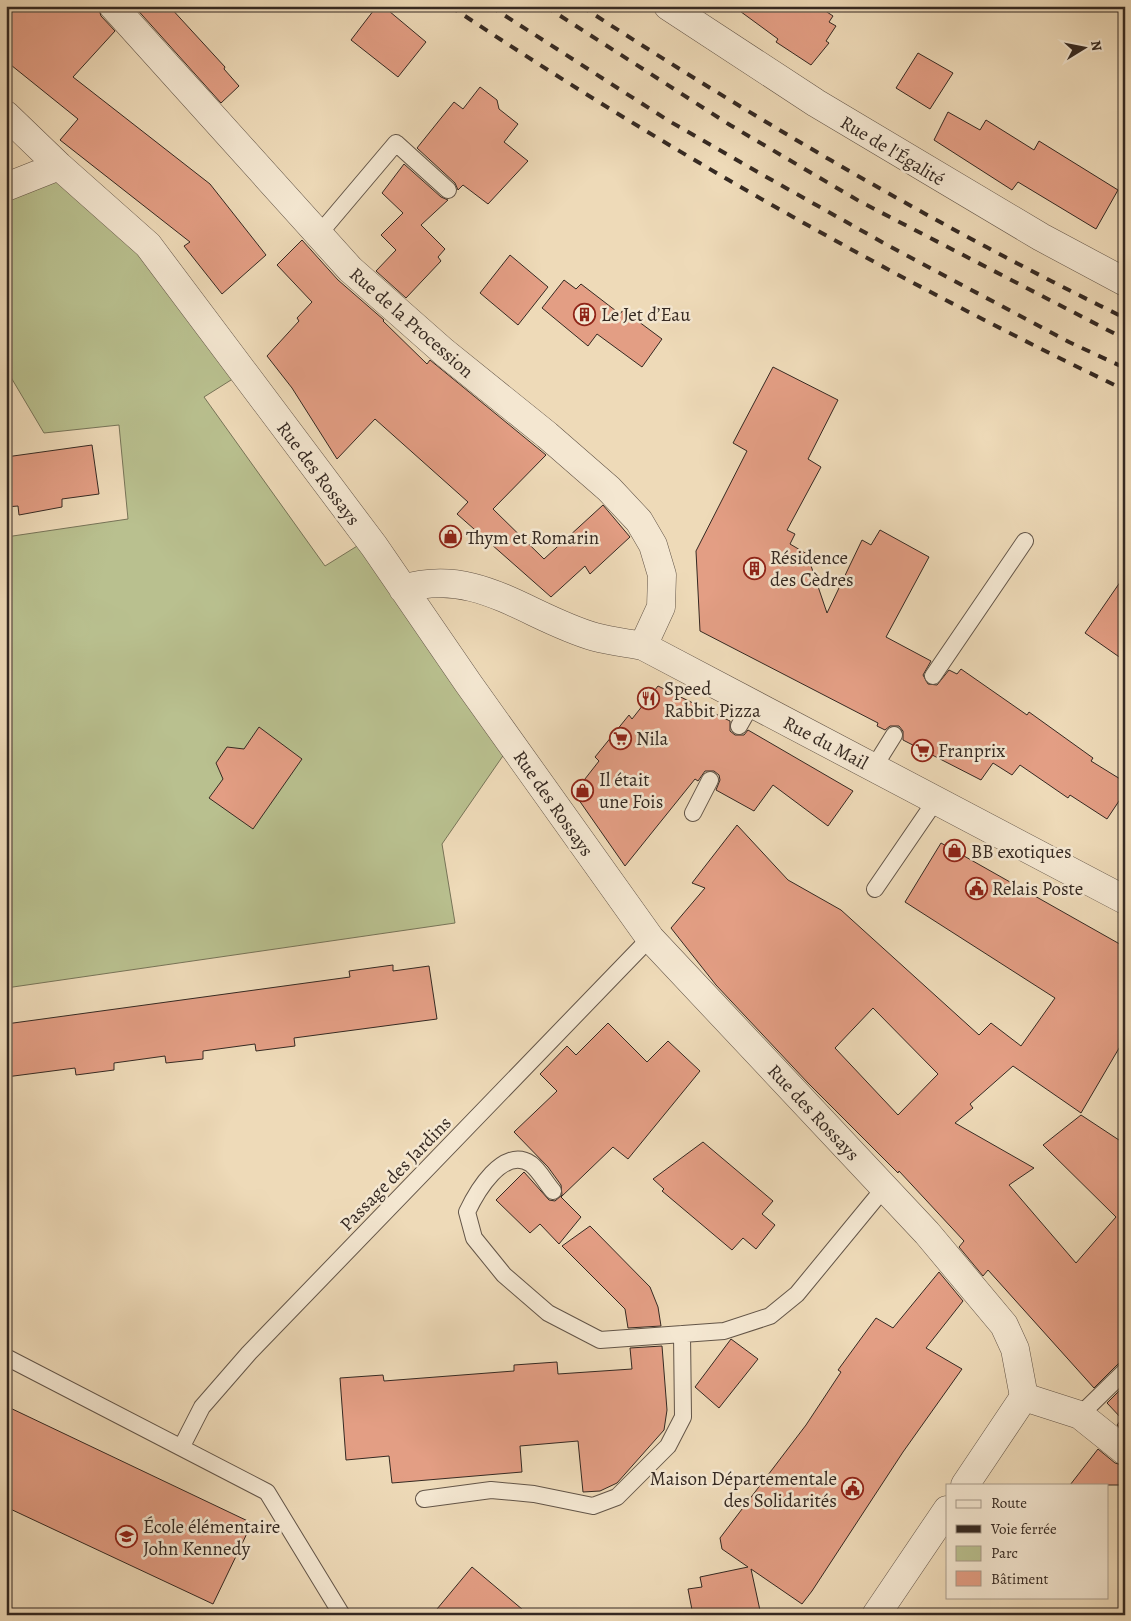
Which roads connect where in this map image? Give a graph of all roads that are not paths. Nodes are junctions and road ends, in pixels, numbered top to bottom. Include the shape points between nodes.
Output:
1 (113, 6) edge
2 (668, 6) edge
3 (6, 116) edge
4 (59, 166) junction
5 (6, 187) edge
6 (448, 190) dead end
7 (319, 234) junction
8 (1125, 282) edge
9 (1025, 541) dead end
10 (403, 589) junction
11 (643, 646) junction
12 (933, 676) dead end
13 (894, 735) dead end
14 (874, 768) junction
15 (710, 780) dead end
16 (936, 800) junction
17 (693, 813) dead end
18 (875, 889) dead end
19 (1125, 900) edge
20 (650, 938) junction
21 (885, 1187) junction
22 (553, 1191) dead end
23 (682, 1334) junction
24 (6, 1357) edge
25 (1125, 1371) edge
26 (1024, 1397) junction
27 (1080, 1415) junction
28 (182, 1446) junction
29 (1125, 1451) edge
30 (966, 1484) edge
31 (424, 1498) dead end
32 (946, 1511) edge
33 (342, 1615) edge
34 (876, 1615) edge

1 - 7 street, Rue de la Procession
2 - 8 street, Rue de l'Égalité via 816,104 1041,238
3 - 4 street, Rue des Rossays
4 - 5 street
4 - 10 street, Rue des Rossays via 148,245
6 - 7 lane via 396,143
7 - 11 street, Rue de la Procession via 350,269 444,352 542,431 639,521 653,546 662,574 661,607
9 - 12 lane
10 - 11 street, Rue du Mail via 424,582 458,583 594,637
10 - 20 street, Rue des Rossays
11 - 14 street, Rue du Mail via 745,714
13 - 14 lane
14 - 16 street, Rue du Mail
15 - 17 lane
16 - 18 lane
16 - 19 street, Rue du Mail
20 - 21 street, Rue des Rossays
20 - 28 lane, Passage des Jardins via 249,1353 202,1407
21 - 23 lane via 797,1294 779,1311 724,1331
21 - 26 street, Rue des Rossays via 1004,1325 1015,1349
22 - 23 lane via 530,1164 516,1161 500,1166 478,1189 467,1212 474,1238 504,1275 548,1313 600,1340
23 - 31 lane via 683,1416 668,1446 617,1497 593,1506 534,1494 491,1490
24 - 28 lane
25 - 27 lane
26 - 27 street
26 - 30 street
27 - 29 street
28 - 33 lane via 267,1492
32 - 34 street

